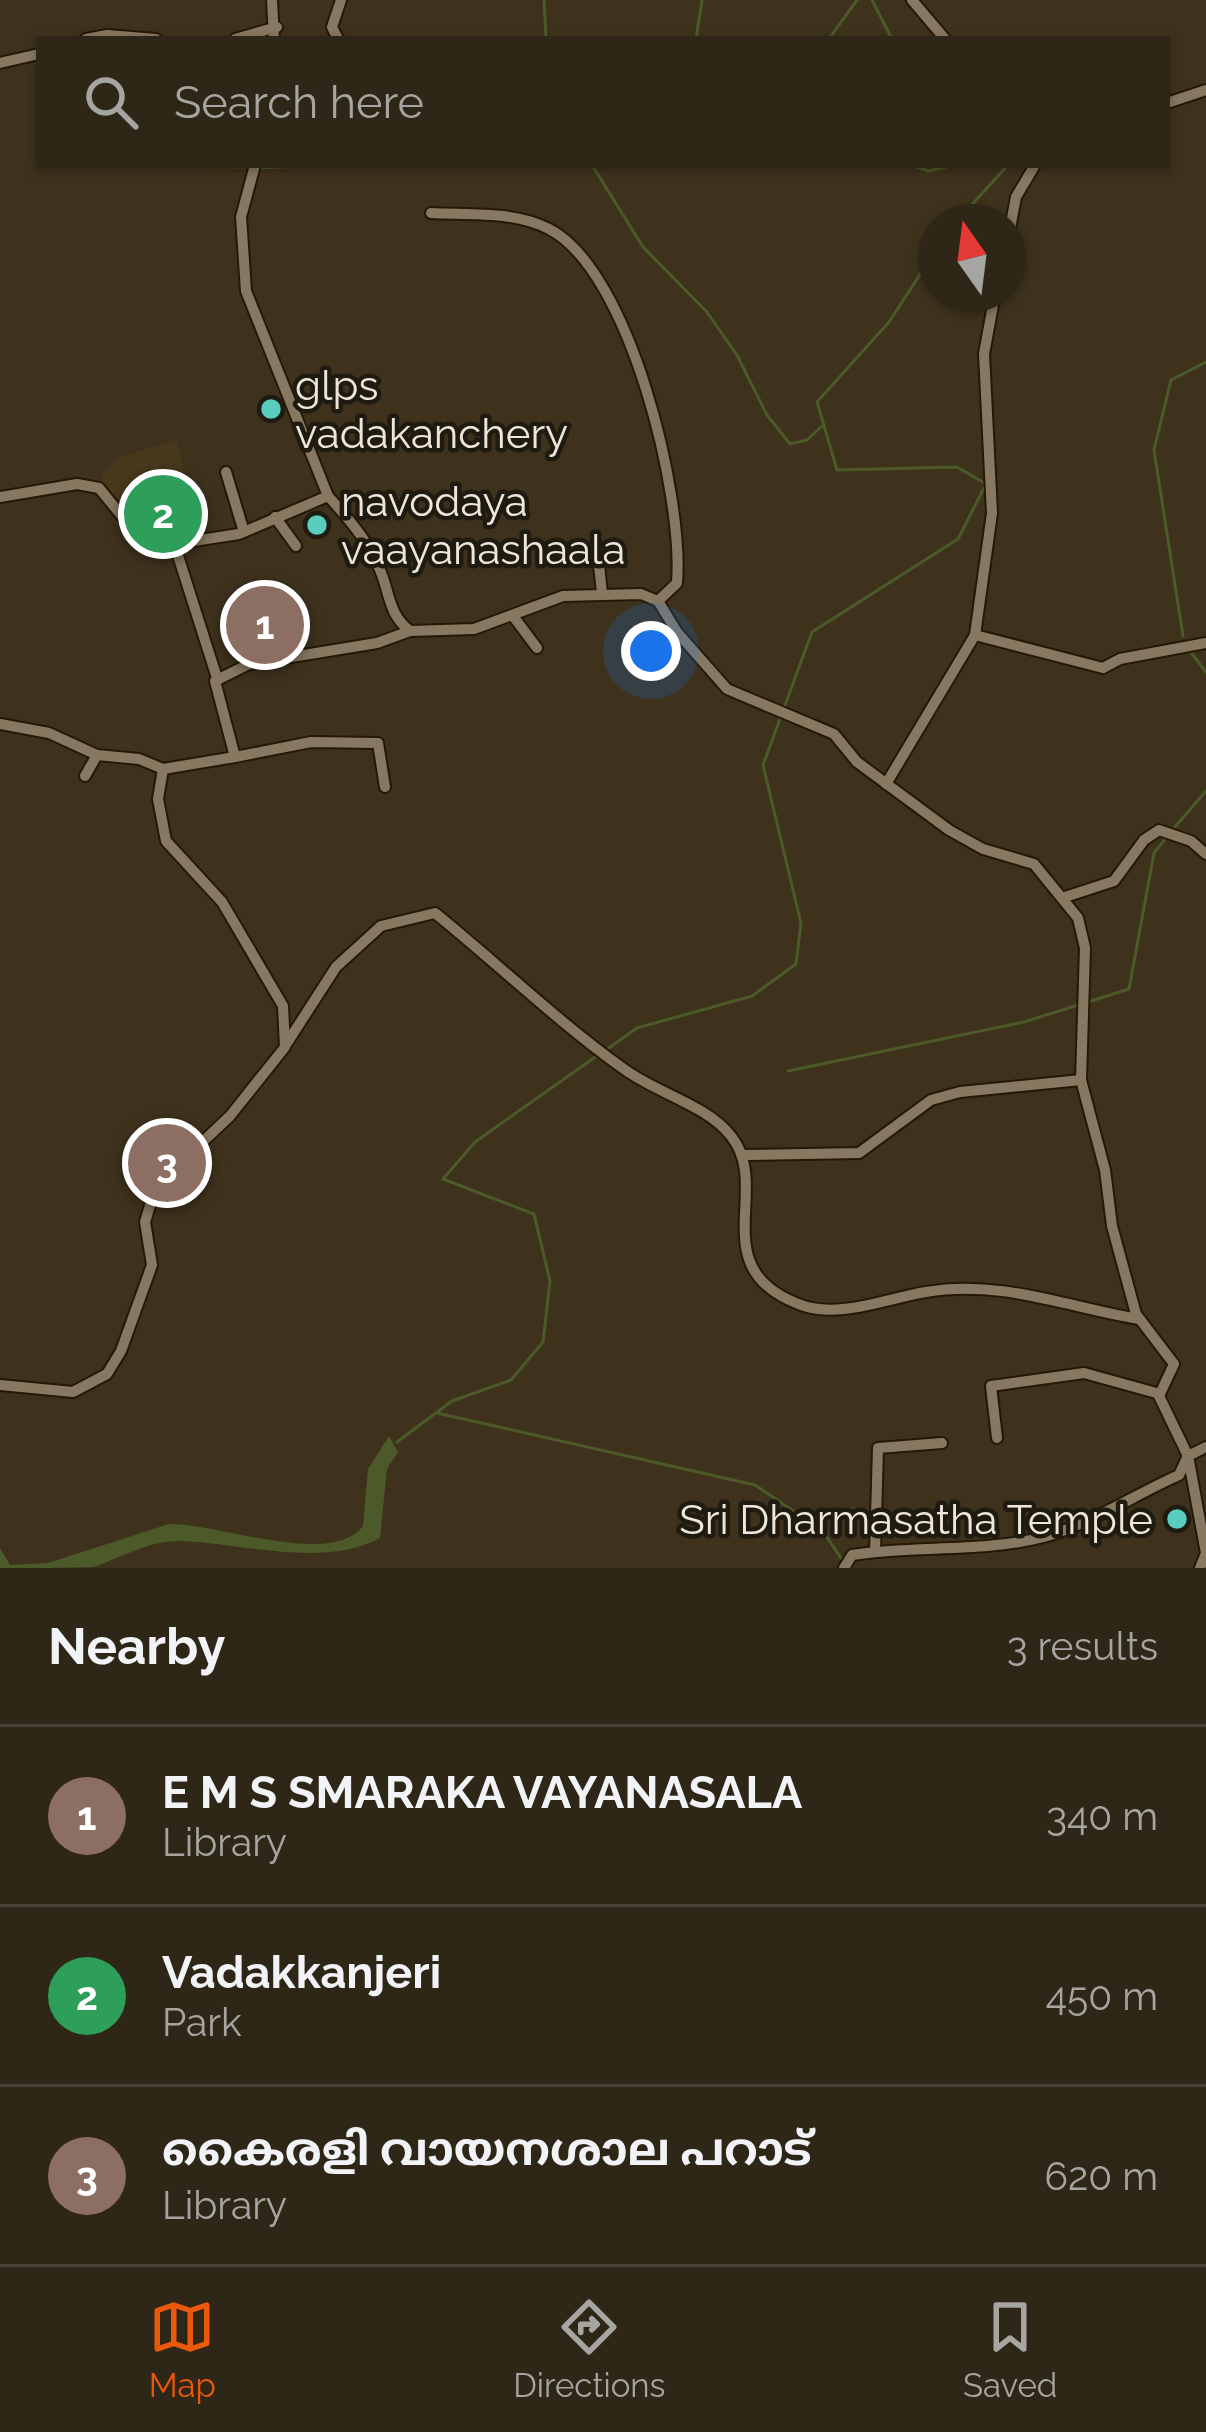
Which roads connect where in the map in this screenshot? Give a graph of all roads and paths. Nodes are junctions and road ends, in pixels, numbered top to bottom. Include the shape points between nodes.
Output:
1 (272, 0) edge
2 (341, 0) edge
3 (912, 0) edge
4 (275, 33) edge
5 (336, 36) edge
6 (942, 36) edge
7 (36, 55) edge
8 (0, 63) edge
9 (1206, 90) edge
10 (1170, 102) edge
11 (1029, 168) edge
12 (254, 169) edge
13 (1019, 204) edge
14 (431, 213) dead end
15 (992, 312) edge
16 (226, 472) dead end
17 (328, 496) junction
18 (0, 497) edge
19 (275, 517) junction
20 (244, 532) junction
21 (174, 543) junction
22 (296, 546) dead end
23 (599, 565) dead end
24 (602, 592) junction
25 (658, 601) junction
26 (513, 616) junction
27 (410, 631) junction
28 (975, 635) junction
29 (1206, 643) edge
30 (537, 648) dead end
31 (217, 679) junction
32 (0, 724) edge
33 (97, 755) junction
34 (235, 757) junction
35 (163, 770) junction
36 (85, 776) dead end
37 (886, 784) junction
38 (386, 787) dead end
39 (1206, 854) edge
40 (1064, 897) junction
41 (302, 1019) junction
42 (285, 1026) junction
43 (285, 1046) junction
44 (1082, 1080) junction
45 (744, 1155) junction
46 (1139, 1318) junction
47 (0, 1385) edge
48 (1160, 1394) junction
49 (998, 1438) dead end
50 (941, 1443) dead end
51 (1206, 1447) edge
52 (1188, 1456) junction
53 (875, 1552) junction
54 (844, 1568) edge
55 (1200, 1568) edge

1 - 4 street
2 - 5 street
3 - 6 street
7 - 8 street
9 - 10 street
11 - 13 street
12 - 17 street via 241,217 247,291
14 - 25 street via 526,219 553,230 595,267 663,443 678,562 677,583
15 - 28 street via 984,354 992,513
16 - 20 street
17 - 19 street
17 - 27 street via 366,544 391,609
18 - 21 street via 76,484 99,488 148,548
19 - 20 street
19 - 22 street
20 - 21 street
21 - 31 street
23 - 24 street
24 - 25 street
24 - 26 street via 563,596
25 - 37 street via 728,688 834,734
26 - 27 street via 448,633
26 - 30 street
27 - 31 street via 249,664
28 - 29 street via 1103,668
28 - 37 street
31 - 34 street
32 - 33 street via 49,733
33 - 35 street
33 - 36 street
34 - 35 street
34 - 38 street via 311,742 378,743
35 - 42 street via 166,842 222,902 284,1006
37 - 40 street via 966,840 1034,865
39 - 40 street via 1159,830 1114,881
40 - 44 street via 1085,948
41 - 42 street
41 - 43 street
41 - 45 street via 336,967 381,926 435,913 623,1069 728,1132
42 - 43 street
43 - 47 street via 230,1116 156,1186 146,1222 152,1264 107,1374 73,1392
44 - 45 street via 931,1100 859,1153
44 - 46 street
45 - 46 street via 741,1226 751,1262 771,1291 806,1308 1006,1288 1047,1304
46 - 48 street via 1174,1364
48 - 49 street via 1084,1373 991,1386
48 - 52 street
50 - 53 street via 878,1448
51 - 52 street
52 - 53 street via 1178,1475 1046,1536
52 - 55 street via 1206,1553
53 - 54 street via 852,1556

